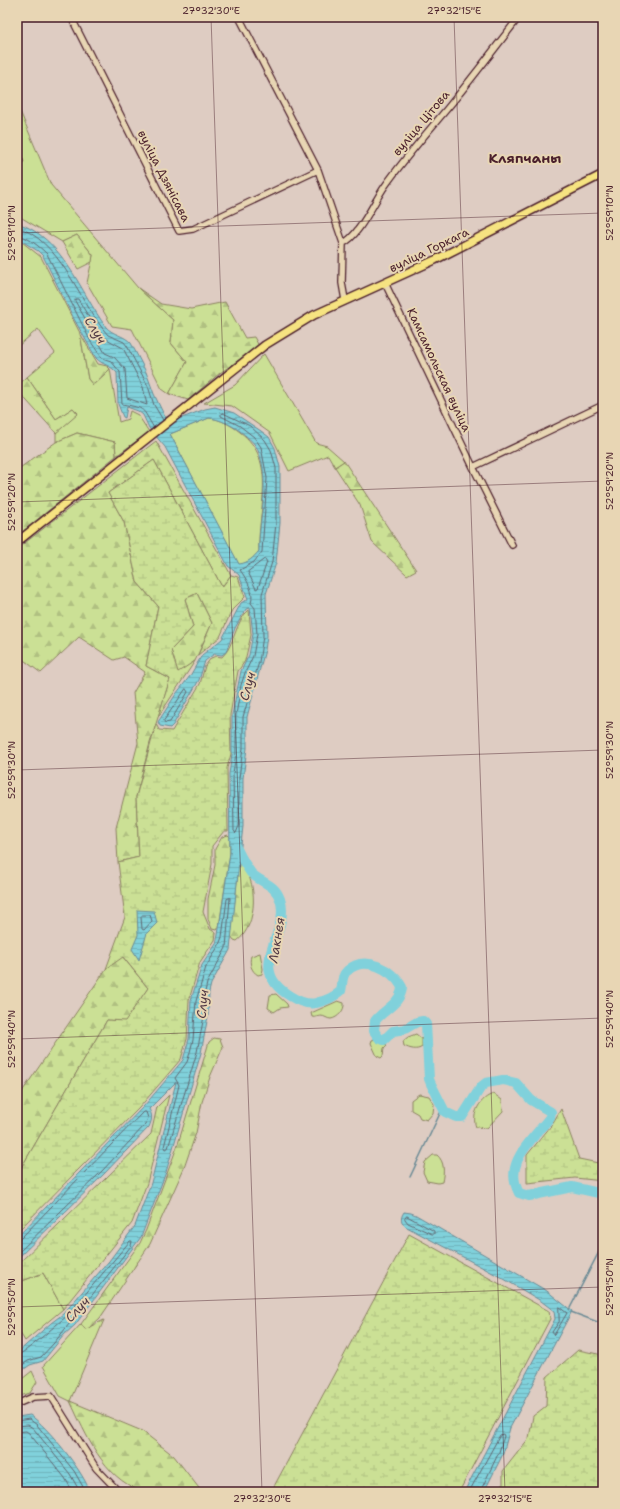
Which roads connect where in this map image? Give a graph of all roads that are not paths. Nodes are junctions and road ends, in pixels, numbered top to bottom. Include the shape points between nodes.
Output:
1 (71, 17) edge
2 (239, 17) edge
3 (519, 17) edge
4 (318, 170) junction
5 (603, 174) edge
6 (343, 243) junction
7 (385, 283) junction
8 (345, 300) junction
9 (603, 405) edge
10 (473, 466) junction
11 (17, 542) edge
12 (512, 545) dead end
13 (17, 1404) edge
14 (119, 1492) edge

1 - 4 street, вуліца Дзянісава via 179,232 193,229
2 - 4 street
3 - 6 street, вуліца Цітова via 447,110 397,169 356,235
4 - 6 street
5 - 7 main road, вуліца Горкага
6 - 8 street via 342,283
7 - 8 main road, вуліца Горкага
7 - 10 street, Камсамольская вуліца
8 - 11 main road, вуліца Горкага via 314,315 265,345
9 - 10 street
10 - 12 street, Камсамольская вуліца
13 - 14 street via 32,1398 51,1396 96,1468

